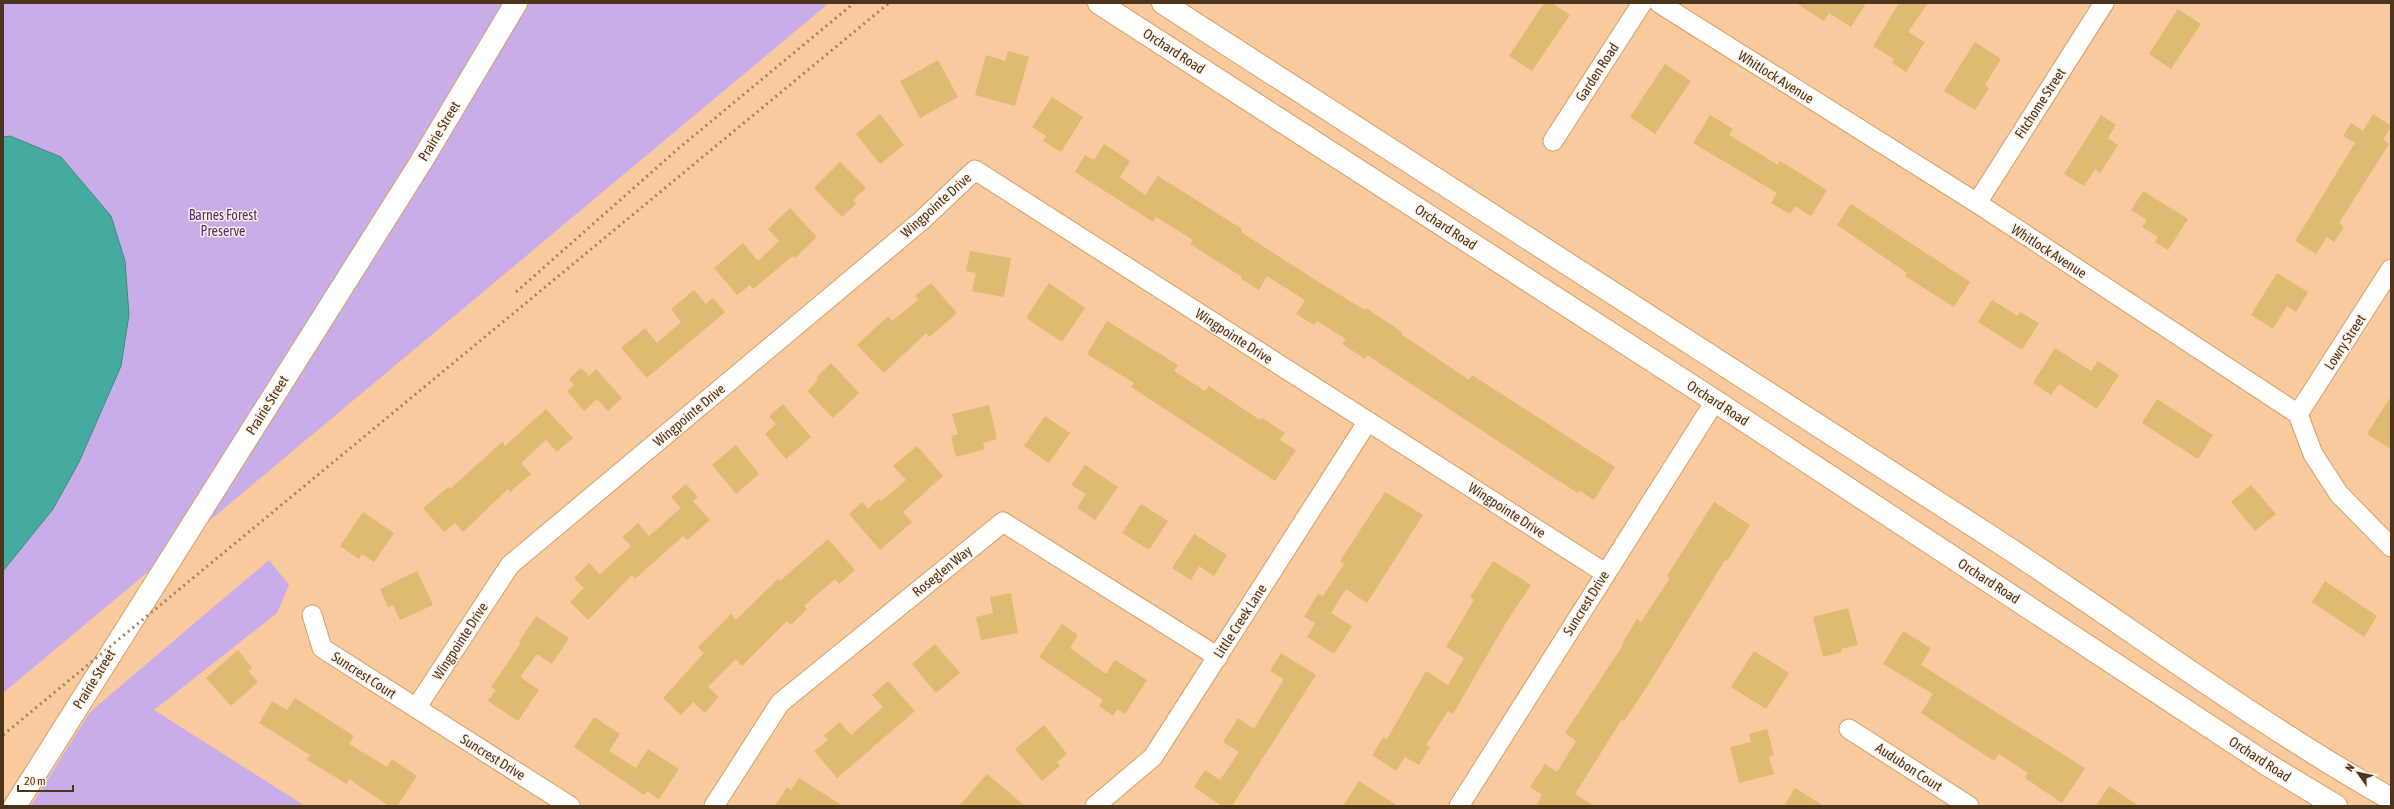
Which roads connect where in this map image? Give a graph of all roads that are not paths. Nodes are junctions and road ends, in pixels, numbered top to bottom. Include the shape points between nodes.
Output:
1 (516, 3) edge
2 (1099, 3) edge
3 (1163, 3) edge
4 (1642, 3) edge
5 (1659, 3) edge
6 (2104, 3) edge
7 (1552, 141) dead end
8 (1976, 203) junction
9 (2391, 270) edge
10 (1715, 401) junction
11 (2298, 414) junction
12 (1368, 421) junction
13 (2391, 547) edge
14 (1606, 573) junction
15 (312, 615) dead end
16 (1218, 657) junction
17 (416, 708) junction
18 (1849, 729) dead end
19 (2391, 799) edge
20 (15, 806) edge
21 (570, 806) edge
22 (714, 806) edge
23 (1095, 806) edge
24 (1459, 806) edge
25 (1969, 806) edge
26 (2336, 806) edge

1 - 20 main road, Prairie Street via 421,162
2 - 10 main road, Orchard Road
3 - 19 main road via 2029,561 2208,685
4 - 7 street, Garden Road
5 - 8 street, Whitlock Avenue
6 - 8 street, Fitchome Street
8 - 11 street, Whitlock Avenue
9 - 11 street, Lowry Street
10 - 14 street, Suncrest Drive
10 - 26 main road, Orchard Road via 2268,765
11 - 13 street via 2313,454 2339,494
12 - 14 street, Wingpointe Drive
12 - 16 street, Little Creek Lane
12 - 17 street, Wingpointe Drive via 975,170 921,221 510,565
14 - 24 street, Suncrest Drive
15 - 17 street, Suncrest Court via 322,648
16 - 22 street, Roseglen Way via 1003,522 780,703
16 - 23 street, Little Creek Lane via 1153,757
17 - 21 street, Suncrest Drive
18 - 25 street, Audubon Court

